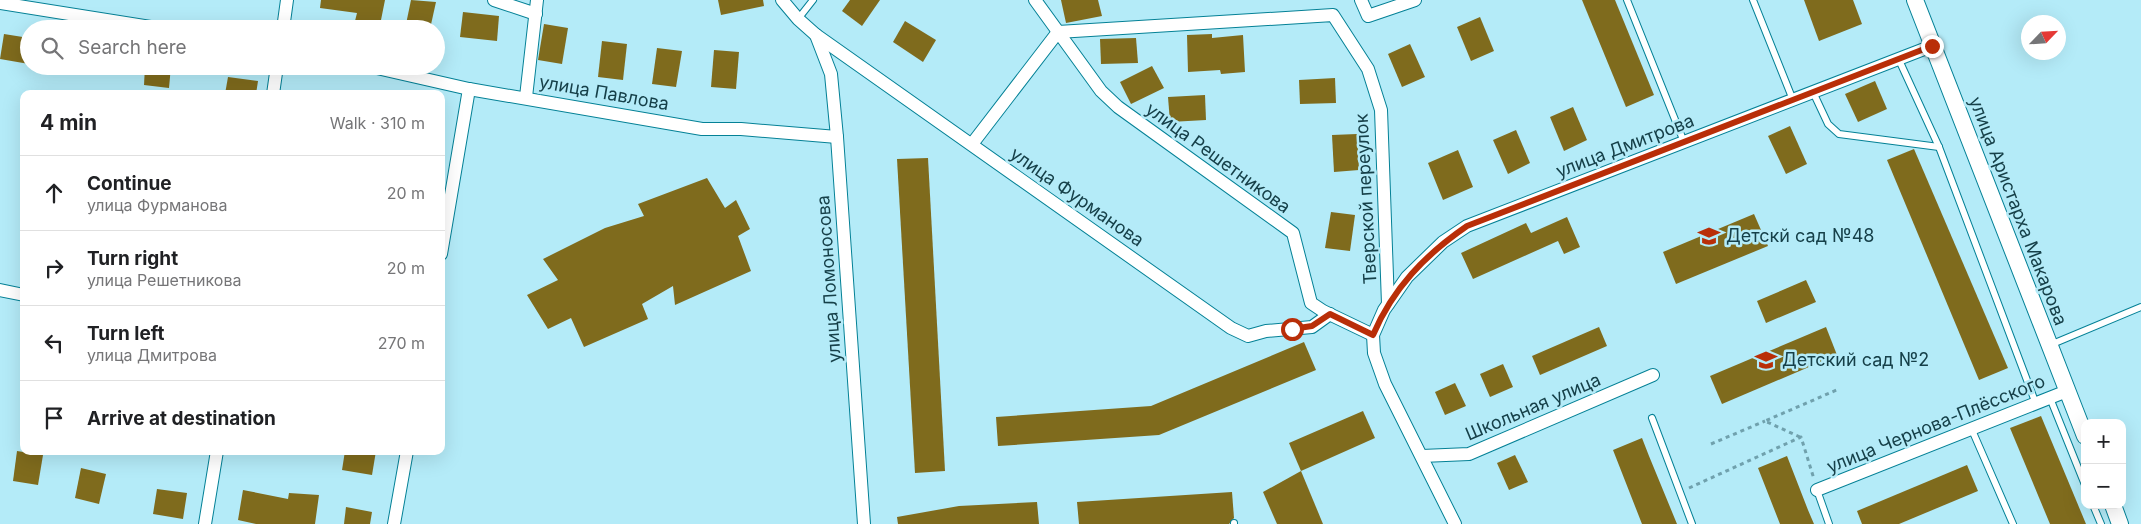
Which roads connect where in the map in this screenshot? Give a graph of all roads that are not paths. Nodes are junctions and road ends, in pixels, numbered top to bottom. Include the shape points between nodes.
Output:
1 (287, 0) edge
2 (494, 0) edge
3 (537, 0) edge
4 (782, 0) edge
5 (813, 0) edge
6 (1035, 0) edge
7 (1361, 0) edge
8 (1415, 0) edge
9 (1627, 0) edge
10 (1752, 0) edge
11 (1915, 0) edge
12 (0, 4) edge
13 (536, 14) junction
14 (798, 19) junction
15 (105, 20) edge
16 (284, 20) edge
17 (1058, 32) junction
18 (816, 35) junction
19 (1932, 46) junction
20 (1900, 60) junction
21 (276, 75) edge
22 (408, 75) edge
23 (469, 89) junction
24 (274, 90) edge
25 (1814, 92) junction
26 (526, 97) junction
27 (1793, 100) junction
28 (837, 137) junction
29 (1684, 142) junction
30 (972, 144) junction
31 (1939, 148) junction
32 (445, 230) edge
33 (0, 290) edge
34 (20, 294) edge
35 (1388, 304) junction
36 (2141, 307) edge
37 (1330, 314) junction
38 (1373, 335) junction
39 (2049, 345) junction
40 (1653, 375) dead end
41 (2067, 391) junction
42 (2050, 398) junction
43 (2036, 404) junction
44 (1652, 418) dead end
45 (2081, 426) edge
46 (1972, 430) junction
47 (216, 455) edge
48 (406, 455) edge
49 (1422, 456) junction
50 (2081, 475) edge
51 (1818, 490) joint
52 (2095, 509) edge
53 (2114, 509) edge
54 (205, 524) edge
55 (394, 524) edge
56 (864, 524) edge
57 (1455, 524) edge
58 (1692, 524) edge
59 (1830, 524) edge
60 (2013, 524) edge
61 (2101, 524) edge
62 (2120, 524) edge

1 - 16 street
2 - 13 street
3 - 13 street
4 - 14 street, улица Фурманова
5 - 14 lane
6 - 17 street, улица Решетникова
7 - 8 street via 1368,16
9 - 29 lane
10 - 27 lane
11 - 19 street, улица Аристарха Макарова
12 - 15 street
13 - 26 street
14 - 18 street, улица Фурманова
17 - 30 street
17 - 35 street, Тверской переулок via 1333,15 1368,69 1381,110
17 - 37 street, улица Решетникова via 1101,91 1118,107 1293,233 1311,303
18 - 28 street, улица Ломоносова via 831,74
18 - 30 street, улица Фурманова
19 - 20 street, улица Дмитрова
19 - 39 street, улица Аристарха Макарова
20 - 25 street, улица Дмитрова
20 - 31 lane
21 - 24 street
22 - 23 street, улица Павлова
23 - 26 street, улица Павлова
23 - 32 street
25 - 27 street, улица Дмитрова
25 - 31 lane via 1828,124 1839,134
26 - 28 street, улица Павлова via 702,129
27 - 29 street, улица Дмитрова
28 - 56 street, улица Ломоносова
29 - 35 street, улица Дмитрова via 1467,226 1443,242 1407,277
30 - 37 street, улица Фурманова via 1231,328 1248,336 1312,326
31 - 43 lane
33 - 34 street
35 - 38 street, улица Дмитрова
36 - 39 lane
37 - 38 street, улица Решетникова
38 - 49 street via 1374,353 1385,384
39 - 41 street, улица Аристарха Макарова
40 - 49 street, Школьная улица via 1469,454
41 - 42 street, улица Чернова-Плёсского
41 - 45 street, улица Аристарха Макарова
42 - 43 street, улица Чернова-Плёсского
42 - 50 lane
43 - 46 street, улица Чернова-Плёсского
44 - 58 lane
46 - 51 street, улица Чернова-Плёсского
46 - 60 lane
47 - 54 street
48 - 55 street
49 - 57 street
51 - 59 lane
52 - 61 lane
53 - 62 street

